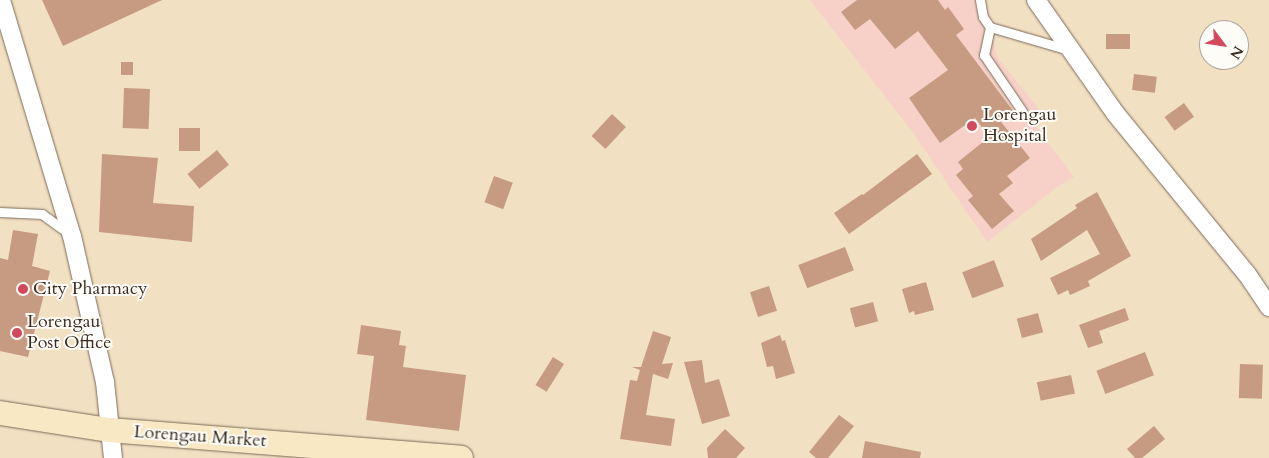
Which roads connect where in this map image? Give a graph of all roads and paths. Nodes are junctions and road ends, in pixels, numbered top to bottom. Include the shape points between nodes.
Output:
1 (1, 0) edge
2 (980, 0) edge
3 (1036, 0) edge
4 (990, 27) junction
5 (1069, 50) junction
6 (1022, 110) dead end
7 (0, 212) edge
8 (72, 236) junction
9 (1269, 307) edge
10 (0, 413) edge
11 (109, 430) junction
12 (112, 458) edge
13 (460, 458) edge

1 - 8 street
2 - 4 lane via 983,17
3 - 5 street
4 - 5 lane
4 - 6 lane via 984,56
5 - 9 street via 1115,113 1247,274
7 - 8 lane via 42,214
8 - 11 street via 105,382
10 - 11 main road, Lorengau Market
11 - 12 street
11 - 13 main road, Lorengau Market

